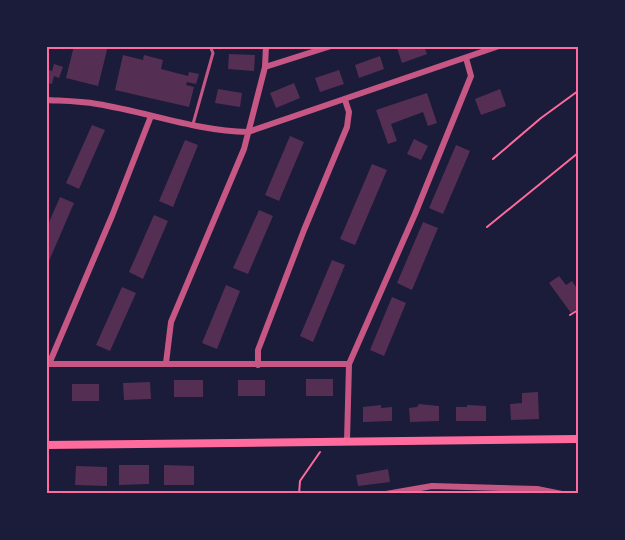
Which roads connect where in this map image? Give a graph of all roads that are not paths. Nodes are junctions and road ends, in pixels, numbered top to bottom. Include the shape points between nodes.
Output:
1 (210, 46) edge
2 (266, 46) edge
3 (331, 46) edge
4 (498, 46) edge
5 (483, 49) edge
6 (466, 58) junction
7 (266, 67) junction
8 (47, 100) edge
9 (345, 100) junction
10 (46, 105) edge
11 (151, 116) junction
12 (192, 125) junction
13 (248, 132) junction
14 (166, 363) junction
15 (48, 364) edge
16 (349, 364) junction
17 (258, 365) junction
18 (579, 439) edge
19 (347, 441) junction
20 (46, 445) edge
21 (386, 494) edge
22 (562, 494) edge

1 - 12 lane via 213,53
2 - 7 street
3 - 7 street
4 - 5 street
5 - 6 street
6 - 9 street
6 - 16 street via 471,76
7 - 13 street
8 - 10 street
8 - 11 street via 99,104
9 - 13 street
9 - 17 street via 349,112 347,127 258,350
11 - 12 street
11 - 15 street
12 - 13 street
13 - 14 street via 171,322
14 - 15 street
14 - 17 street
16 - 17 street
16 - 19 street
18 - 19 main road
19 - 20 main road
21 - 22 street via 432,486 537,489

